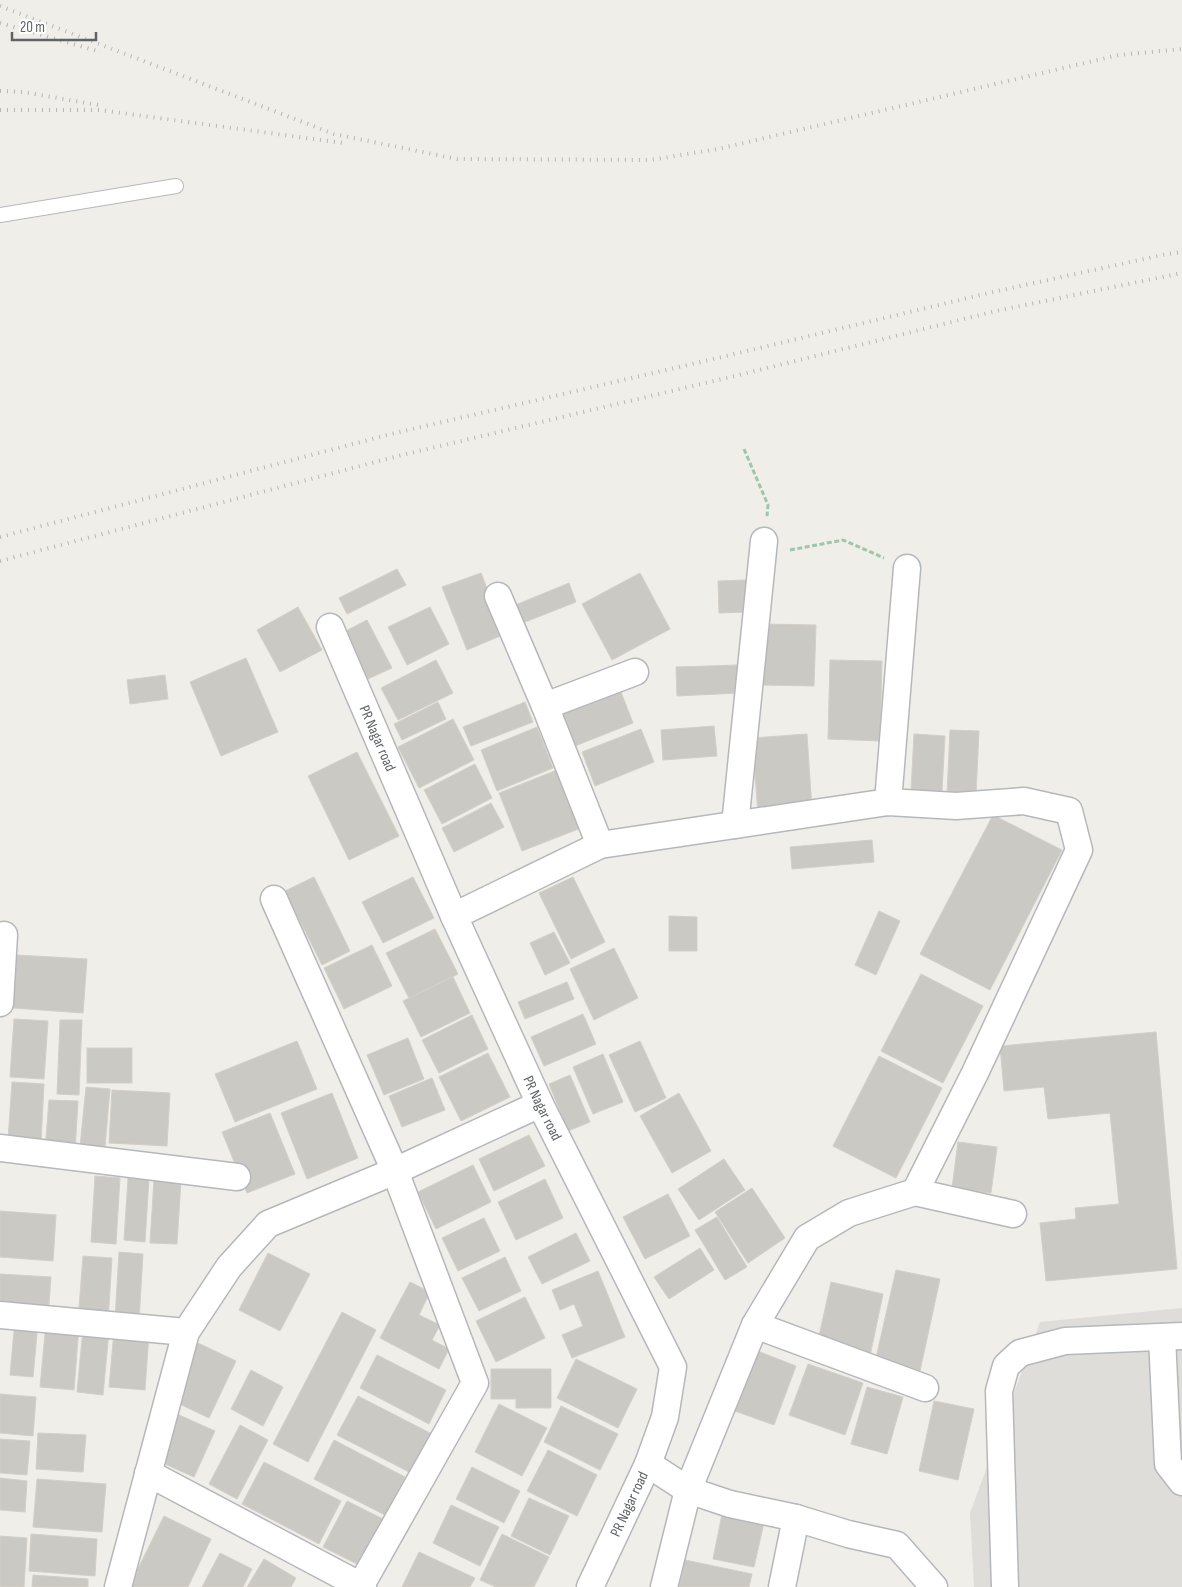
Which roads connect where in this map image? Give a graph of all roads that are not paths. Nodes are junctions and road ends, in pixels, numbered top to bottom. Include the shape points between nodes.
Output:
1 (176, 186) dead end
2 (0, 215) edge
3 (764, 542) road end
4 (907, 568) road end
5 (498, 596) dead end
6 (330, 627) dead end
7 (635, 672) dead end
8 (545, 706) junction
9 (888, 802) junction
10 (735, 825) junction
11 (600, 845) junction
12 (274, 899) dead end
13 (454, 916) junction
14 (4, 935) dead end
15 (0, 1004) edge
16 (540, 1104) junction
17 (0, 1148) edge
18 (395, 1171) junction
19 (237, 1177) dead end
20 (915, 1192) junction
21 (1013, 1214) dead end
22 (0, 1316) edge
23 (756, 1325) junction
24 (186, 1332) junction
25 (1172, 1336) edge
26 (925, 1388) dead end
27 (648, 1464) junction
28 (148, 1473) junction
29 (1182, 1482) edge
30 (688, 1490) junction
31 (796, 1518) junction
32 (118, 1587) edge
33 (361, 1587) edge
34 (590, 1587) edge
35 (664, 1587) edge
36 (782, 1587) edge
37 (934, 1587) edge
38 (1006, 1587) edge

1 - 2 lane
3 - 10 street
4 - 9 street
5 - 8 street
6 - 13 street, PR Nagar road
7 - 8 street
8 - 11 street
9 - 10 street
9 - 20 street via 956,806 1024,801 1068,810 1079,850 975,1073
10 - 11 street
11 - 13 street
12 - 18 street
13 - 16 street, PR Nagar road
14 - 15 street
16 - 18 street
16 - 27 street, PR Nagar road via 673,1367 665,1417
17 - 19 street
18 - 24 street via 268,1224 229,1267
18 - 33 street via 475,1384
20 - 21 street
20 - 23 street via 849,1213 807,1238
22 - 24 street
23 - 26 street
23 - 30 street
24 - 28 street
25 - 29 street via 1168,1464
25 - 38 street via 1065,1341 1020,1353 1006,1366 999,1391
27 - 30 street
27 - 34 street, PR Nagar road
28 - 32 street
28 - 33 street
30 - 31 street via 730,1504
30 - 35 street
31 - 36 street
31 - 37 street via 897,1545

